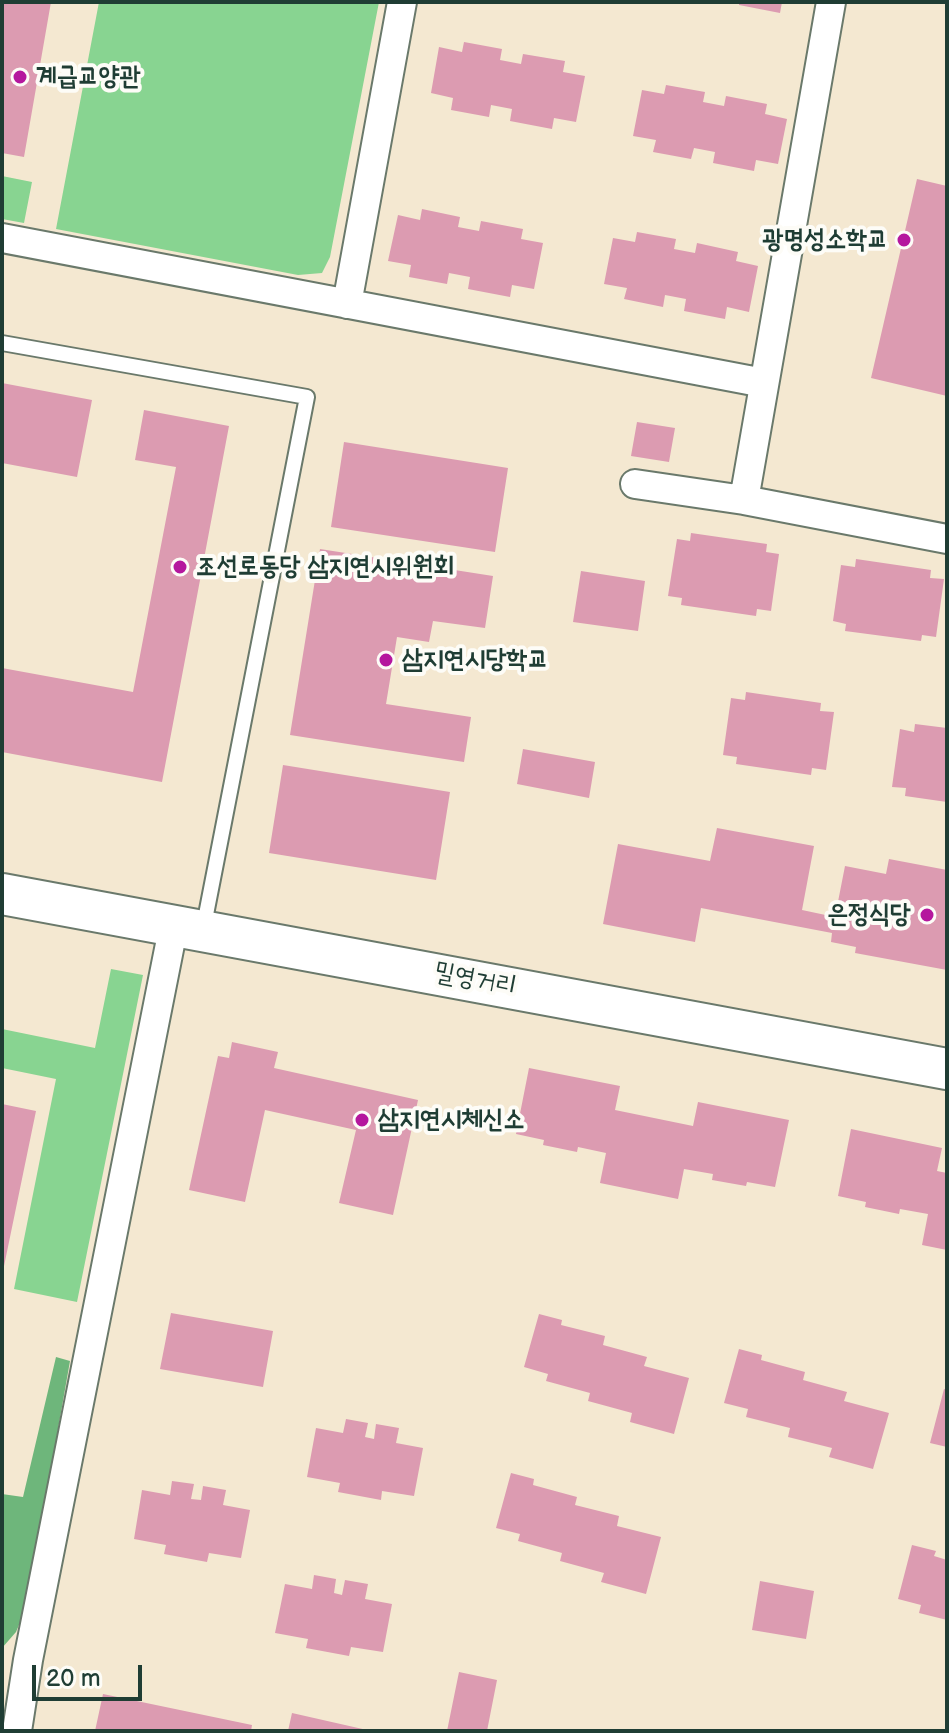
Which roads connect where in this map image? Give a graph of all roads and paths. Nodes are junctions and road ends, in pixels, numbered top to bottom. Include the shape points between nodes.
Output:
1 (402, 2) edge
2 (831, 2) edge
3 (2, 238) edge
4 (347, 304) junction
5 (2, 343) edge
6 (764, 383) junction
7 (635, 484) dead end
8 (744, 500) junction
9 (947, 539) edge
10 (2, 894) edge
11 (188, 927) junction
12 (947, 1069) edge
13 (17, 1731) edge

1 - 4 street
2 - 6 street
3 - 4 street
4 - 6 street
5 - 11 lane via 307,397
6 - 8 street
7 - 8 street
8 - 9 street
10 - 11 main road, 밀영거리
11 - 12 main road, 밀영거리
11 - 13 street via 28,1660

